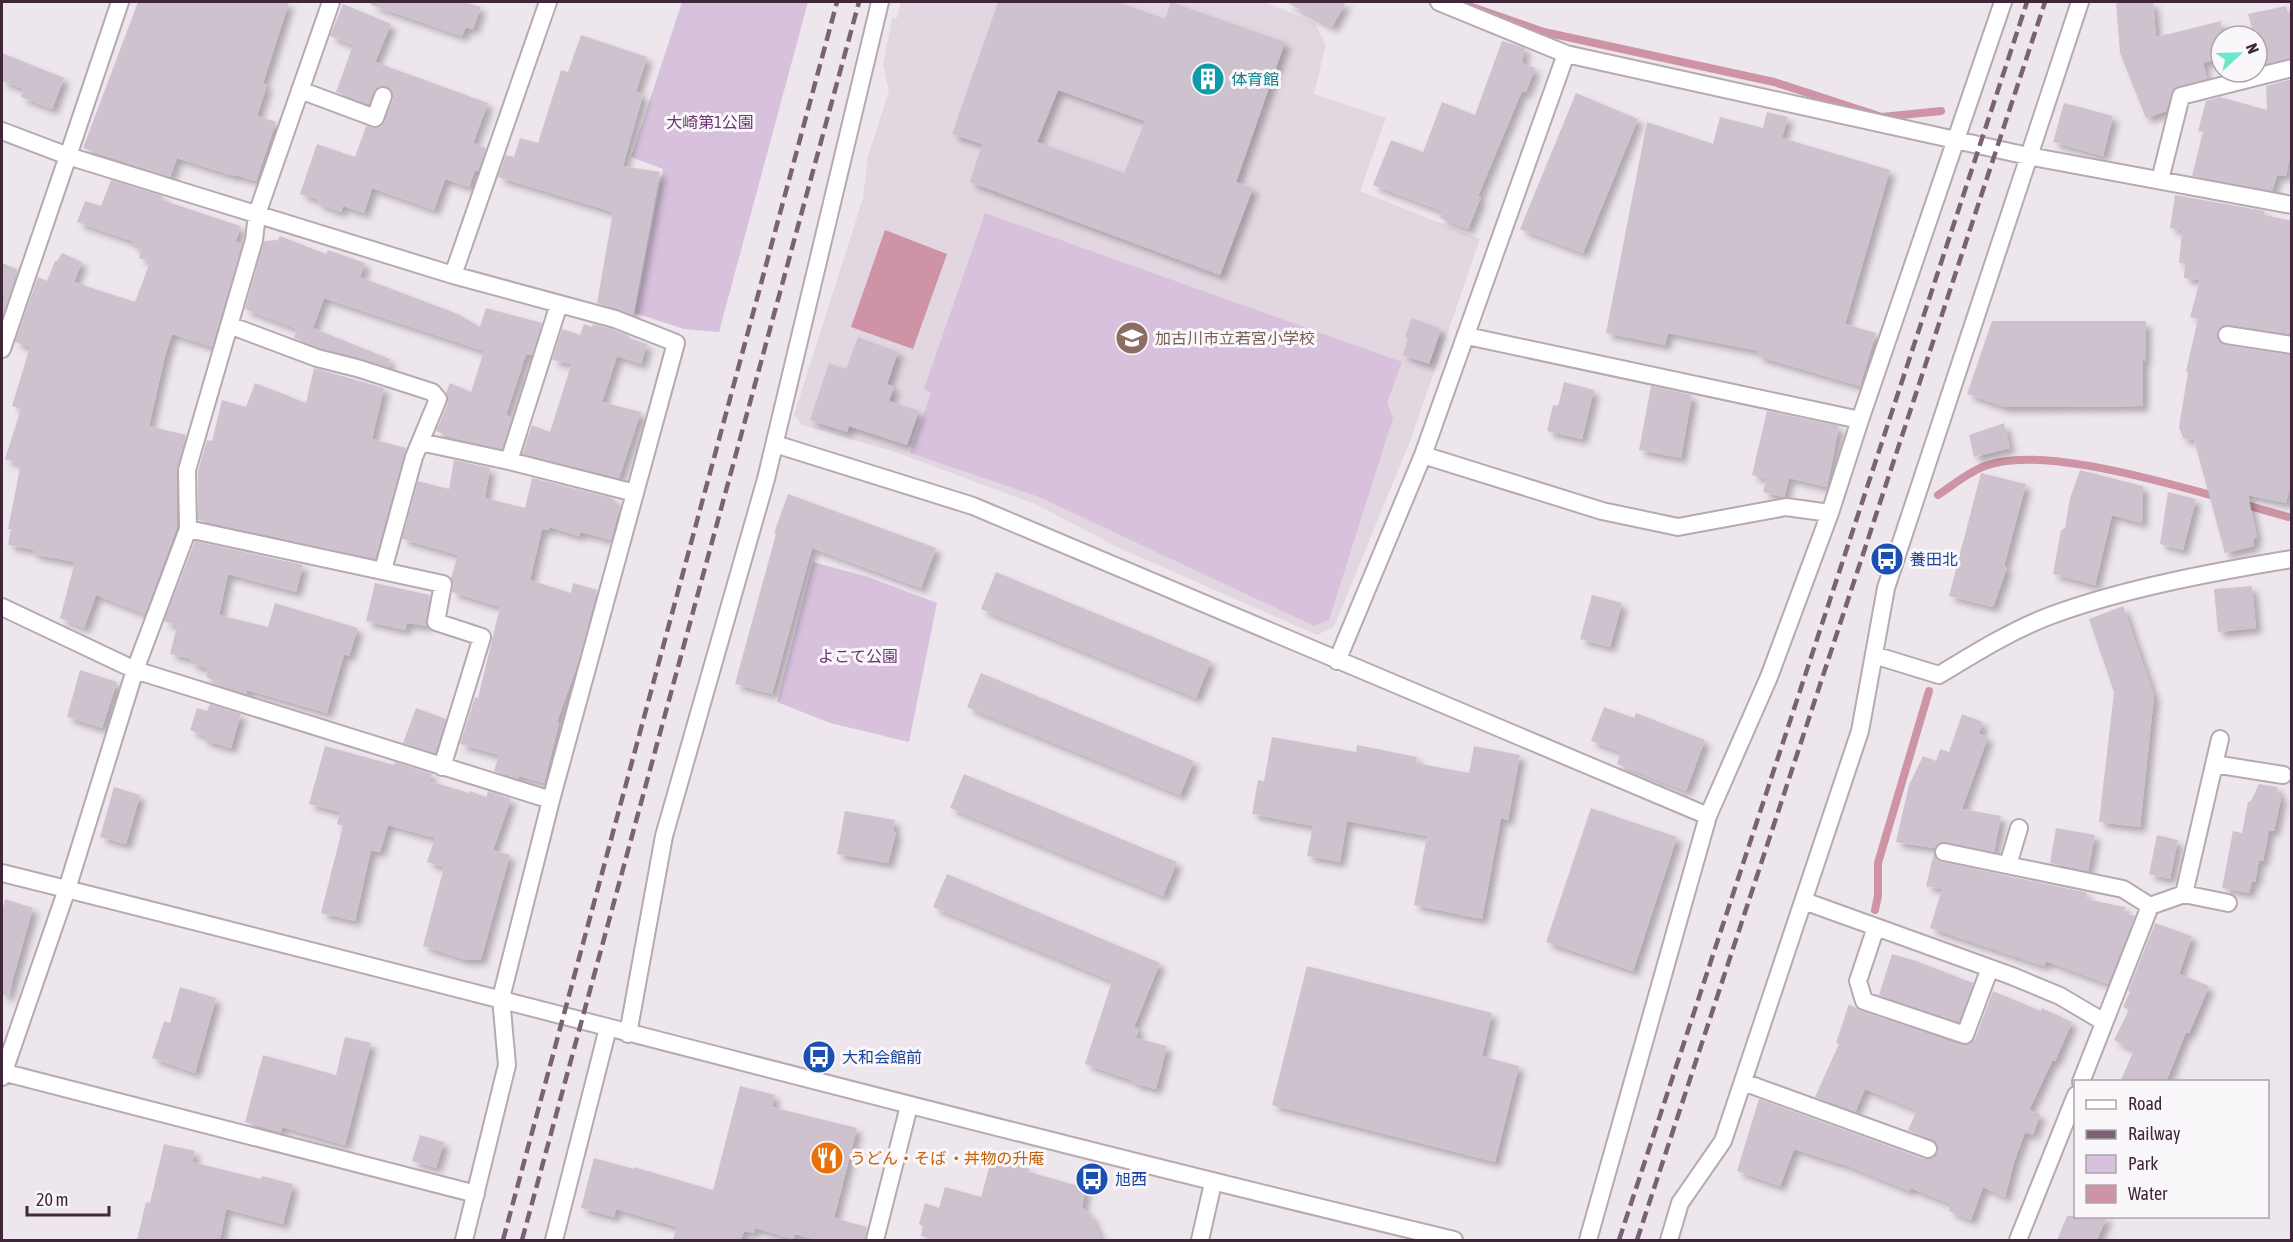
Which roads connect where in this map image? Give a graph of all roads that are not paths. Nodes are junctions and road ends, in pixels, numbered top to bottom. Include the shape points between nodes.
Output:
1 (120, 2) edge
2 (331, 2) edge
3 (548, 2) edge
4 (880, 2) edge
5 (1439, 2) edge
6 (2003, 2) edge
7 (2080, 2) edge
8 (1566, 54) junction
9 (2292, 68) edge
10 (300, 90) junction
11 (383, 96) dead end
12 (2, 131) edge
13 (1956, 140) junction
14 (68, 156) junction
15 (2028, 156) junction
16 (2160, 180) junction
17 (2292, 205) edge
18 (257, 214) junction
19 (453, 275) junction
20 (559, 304) junction
21 (229, 325) junction
22 (2227, 335) dead end
23 (1467, 336) junction
24 (2292, 345) edge
25 (2, 349) edge
26 (1860, 420) junction
27 (420, 442) junction
28 (775, 444) junction
29 (1423, 454) junction
30 (509, 461) junction
31 (635, 493) junction
32 (1830, 513) junction
33 (188, 529) junction
34 (2292, 559) edge
35 (383, 570) junction
36 (2, 607) edge
37 (1874, 655) junction
38 (1337, 661) junction
39 (135, 670) junction
40 (2220, 739) dead end
41 (2214, 764) junction
42 (442, 767) junction
43 (2283, 775) dead end
44 (551, 800) junction
45 (1708, 816) junction
46 (2019, 828) dead end
47 (1944, 852) dead end
48 (2008, 865) junction
49 (2, 873) edge
50 (67, 889) junction
51 (2184, 894) junction
52 (1804, 901) junction
53 (2228, 903) dead end
54 (2150, 906) junction
55 (1876, 927) junction
56 (1989, 968) junction
57 (501, 998) junction
58 (2104, 1022) junction
59 (608, 1028) junction
60 (628, 1034) junction
61 (2, 1074) edge
62 (2082, 1080) edge
63 (1743, 1082) junction
64 (2074, 1100) edge
65 (909, 1106) junction
66 (1928, 1149) dead end
67 (1213, 1183) junction
68 (476, 1194) junction
69 (464, 1240) edge
70 (554, 1240) edge
71 (875, 1240) edge
72 (1200, 1240) edge
73 (1454, 1240) edge
74 (1588, 1240) edge
75 (1669, 1240) edge
76 (2018, 1240) edge

1 - 14 street
2 - 10 street
3 - 19 street
4 - 28 street
5 - 8 street
6 - 13 street
7 - 15 street
8 - 13 street
8 - 23 street
9 - 16 street via 2181,96
10 - 11 street via 375,118
10 - 18 street
12 - 14 street
13 - 15 street
13 - 26 street
14 - 18 street
14 - 25 street
15 - 16 street
15 - 37 street via 1886,588
16 - 17 street
18 - 19 street
18 - 21 street via 254,240
19 - 20 street
20 - 30 street
20 - 31 street via 615,319 676,343
21 - 27 street via 317,358 432,392 438,399
21 - 33 street via 187,470
22 - 24 street
23 - 26 street
23 - 29 street
26 - 32 street
27 - 30 street
27 - 35 street
28 - 38 street via 973,506
28 - 60 street via 664,836
29 - 32 street via 1602,511 1678,527 1786,507
29 - 38 street
30 - 31 street
31 - 44 street
32 - 45 street via 1770,678
33 - 35 street
33 - 39 street
34 - 37 street via 2147,588 2051,616 1981,649 1939,675
35 - 42 street via 443,584 436,622 482,637
36 - 39 street
37 - 52 street via 1860,731
38 - 45 street
39 - 42 street
39 - 50 street
40 - 41 street
41 - 43 street
41 - 51 street
42 - 44 street
44 - 57 street
45 - 74 street
46 - 48 street
47 - 48 street
48 - 54 street via 2123,889
49 - 50 street
50 - 57 street
50 - 61 street
51 - 53 street
51 - 54 street
52 - 55 street
52 - 63 street
54 - 58 street
55 - 56 street
55 - 56 street via 1858,981 1864,1001 1965,1035
56 - 58 street via 2060,996
57 - 59 street
57 - 68 street via 507,1065
58 - 62 street
59 - 60 street
59 - 70 street
60 - 65 street
61 - 68 street
63 - 66 street
63 - 75 street via 1723,1141 1680,1203
64 - 76 street
65 - 67 street
65 - 71 street
67 - 72 street
67 - 73 street
68 - 69 street

